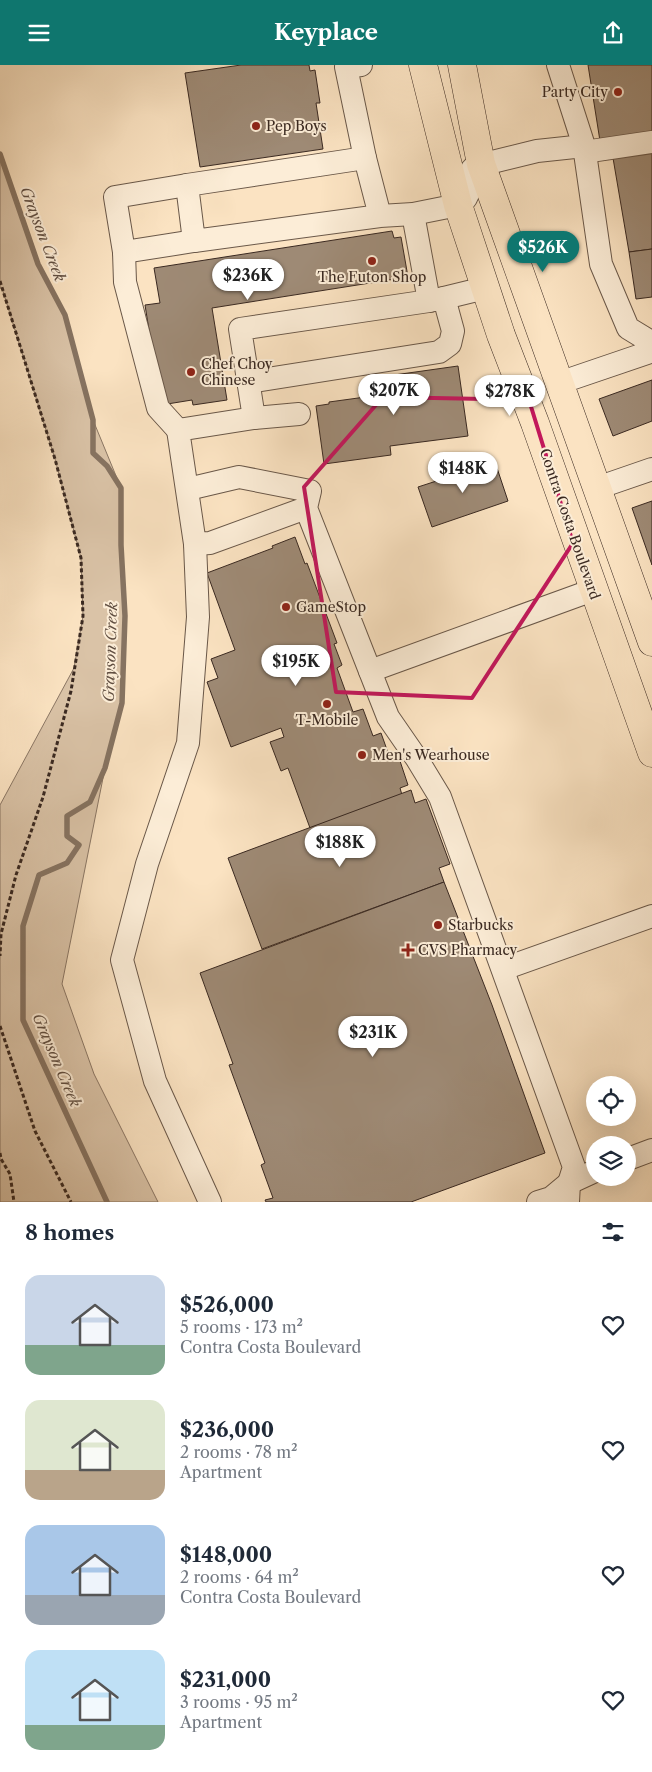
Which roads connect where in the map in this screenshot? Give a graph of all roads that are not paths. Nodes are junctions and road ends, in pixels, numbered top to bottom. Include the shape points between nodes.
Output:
1 (361, 65) edge
2 (423, 65) edge
3 (558, 65) edge
4 (468, 66) edge
5 (652, 142) edge
6 (584, 149) junction
7 (364, 158) junction
8 (481, 164) junction
9 (187, 185) junction
10 (458, 205) junction
11 (413, 214) junction
12 (380, 216) junction
13 (194, 241) junction
14 (124, 252) junction
15 (485, 287) junction
16 (437, 299) junction
17 (649, 331) edge
18 (248, 382) junction
19 (559, 383) junction
20 (299, 414) dead end
21 (254, 418) junction
22 (178, 430) junction
23 (652, 469) edge
24 (597, 488) junction
25 (188, 489) junction
26 (306, 508) junction
27 (195, 544) junction
28 (593, 590) junction
29 (652, 642) edge
30 (370, 671) junction
31 (652, 753) edge
32 (652, 916) edge
33 (503, 969) junction
34 (652, 1151) edge
35 (636, 1156) edge
36 (586, 1178) edge
37 (569, 1192) edge
38 (210, 1202) edge
39 (538, 1202) edge

1 - 7 lane via 346,67
2 - 10 main road, Contra Costa Boulevard
3 - 6 lane
4 - 8 main road
5 - 6 lane
6 - 8 lane via 536,151
6 - 17 lane via 601,264 628,328
7 - 9 lane
7 - 12 lane
8 - 10 lane via 472,169 468,198
8 - 19 main road
9 - 13 lane
9 - 14 lane via 115,197
10 - 11 lane
10 - 15 main road, Contra Costa Boulevard
11 - 12 lane
11 - 16 lane
12 - 13 lane
13 - 14 lane
14 - 22 lane via 124,283 158,408
15 - 16 lane
15 - 28 main road, Contra Costa Boulevard
16 - 18 lane via 240,329
16 - 18 lane via 453,331 450,344 439,352
17 - 19 lane via 650,352
18 - 21 lane
19 - 24 main road
20 - 21 lane
21 - 22 lane
22 - 25 lane
23 - 24 lane
24 - 29 main road
25 - 26 lane via 239,477 252,479 310,491
25 - 27 lane
26 - 27 lane via 210,543
26 - 30 lane
27 - 38 lane via 198,617 188,743 147,863 122,960 155,1081
28 - 30 lane
28 - 31 main road, Contra Costa Boulevard
30 - 33 lane via 388,717 440,797
32 - 33 lane
33 - 37 lane via 574,1167
34 - 35 lane
36 - 37 lane
37 - 39 lane

